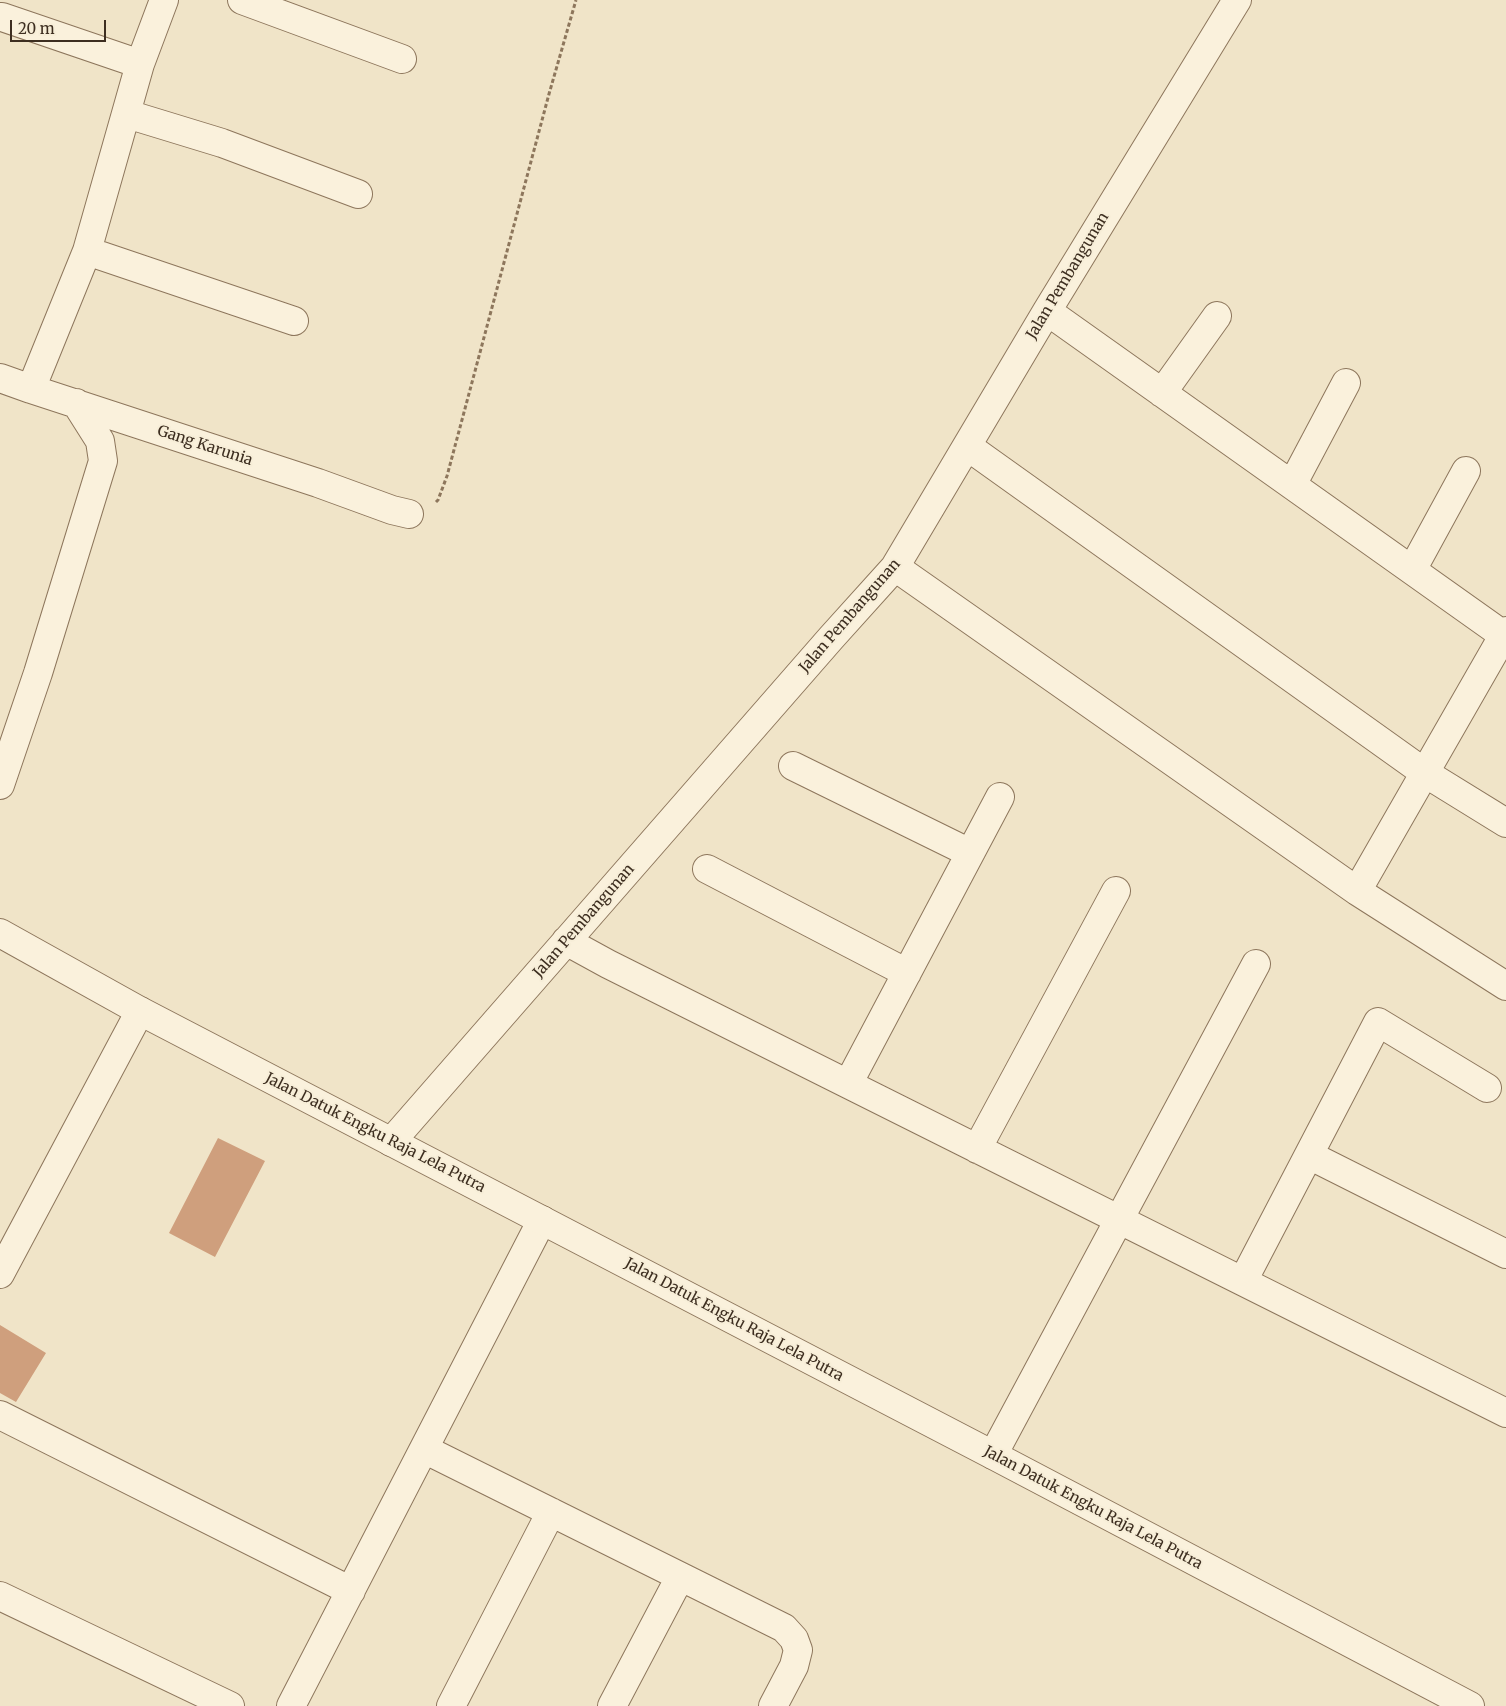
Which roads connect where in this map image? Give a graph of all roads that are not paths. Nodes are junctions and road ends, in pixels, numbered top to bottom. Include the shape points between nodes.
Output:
1 (164, 0) edge
2 (242, 0) edge
3 (1237, 0) edge
4 (3, 14) edge
5 (402, 59) dead end
6 (140, 64) junction
7 (127, 114) junction
8 (358, 194) dead end
9 (87, 251) junction
10 (1047, 311) junction
11 (1217, 316) dead end
12 (294, 321) dead end
13 (0, 378) edge
14 (1346, 383) dead end
15 (31, 389) junction
16 (1162, 393) junction
17 (76, 403) junction
18 (967, 446) junction
19 (1466, 471) dead end
20 (1292, 485) junction
21 (409, 514) road end
22 (895, 567) junction
23 (1412, 570) junction
24 (1505, 634) edge
25 (793, 766) dead end
26 (1425, 773) junction
27 (0, 785) edge
28 (1000, 797) dead end
29 (1506, 823) edge
30 (970, 853) junction
31 (707, 869) dead end
32 (1116, 891) dead end
33 (1357, 891) junction
34 (0, 933) edge
35 (566, 941) junction
36 (1256, 964) dead end
37 (907, 972) junction
38 (1506, 986) edge
39 (140, 1011) junction
40 (848, 1084) junction
41 (1487, 1088) dead end
42 (391, 1142) junction
43 (977, 1149) junction
44 (1309, 1155) junction
45 (542, 1220) junction
46 (1119, 1220) junction
47 (1506, 1254) edge
48 (0, 1274) edge
49 (1243, 1281) junction
50 (1506, 1413) edge
51 (0, 1415) edge
52 (424, 1449) junction
53 (993, 1455) junction
54 (551, 1512) junction
55 (680, 1577) junction
56 (351, 1591) junction
57 (0, 1596) edge
58 (230, 1706) edge
59 (291, 1706) edge
60 (451, 1706) edge
61 (612, 1706) edge
62 (773, 1706) edge
63 (1470, 1706) edge

1 - 6 street
2 - 5 street
3 - 10 street, Jalan Pembangunan
4 - 6 street
6 - 7 street
7 - 8 street via 222,143
7 - 9 street
9 - 12 street
9 - 15 street
10 - 16 street
10 - 18 street, Jalan Pembangunan
11 - 16 street
13 - 15 street, Gang Karunia
14 - 20 street
15 - 17 street, Gang Karunia
16 - 20 street
17 - 21 street, Gang Karunia
17 - 27 street via 100,441 102,461 38,673
18 - 22 street, Jalan Pembangunan
18 - 26 street
19 - 23 street
20 - 23 street
22 - 33 street
22 - 35 street, Jalan Pembangunan
23 - 24 street
24 - 26 street
25 - 30 street
26 - 29 street
26 - 33 street
28 - 30 street
30 - 37 street
31 - 37 street
32 - 43 street
33 - 38 street
34 - 39 street, Jalan Datuk Engku Raja Lela Putra
35 - 40 street
35 - 42 street, Jalan Pembangunan
36 - 46 street
37 - 40 street
39 - 42 street, Jalan Datuk Engku Raja Lela Putra
39 - 48 street
40 - 43 street
41 - 44 street via 1378,1022
42 - 45 street, Jalan Datuk Engku Raja Lela Putra
43 - 46 street
44 - 47 street
44 - 49 street
45 - 52 street
45 - 53 street, Jalan Datuk Engku Raja Lela Putra
46 - 49 street
46 - 53 street
49 - 50 street
51 - 56 street
52 - 54 street
52 - 56 street
53 - 63 street, Jalan Datuk Engku Raja Lela Putra
54 - 55 street
54 - 60 street
55 - 61 street
55 - 62 street via 784,1628 794,1639 798,1650 794,1666
56 - 59 street
57 - 58 street

